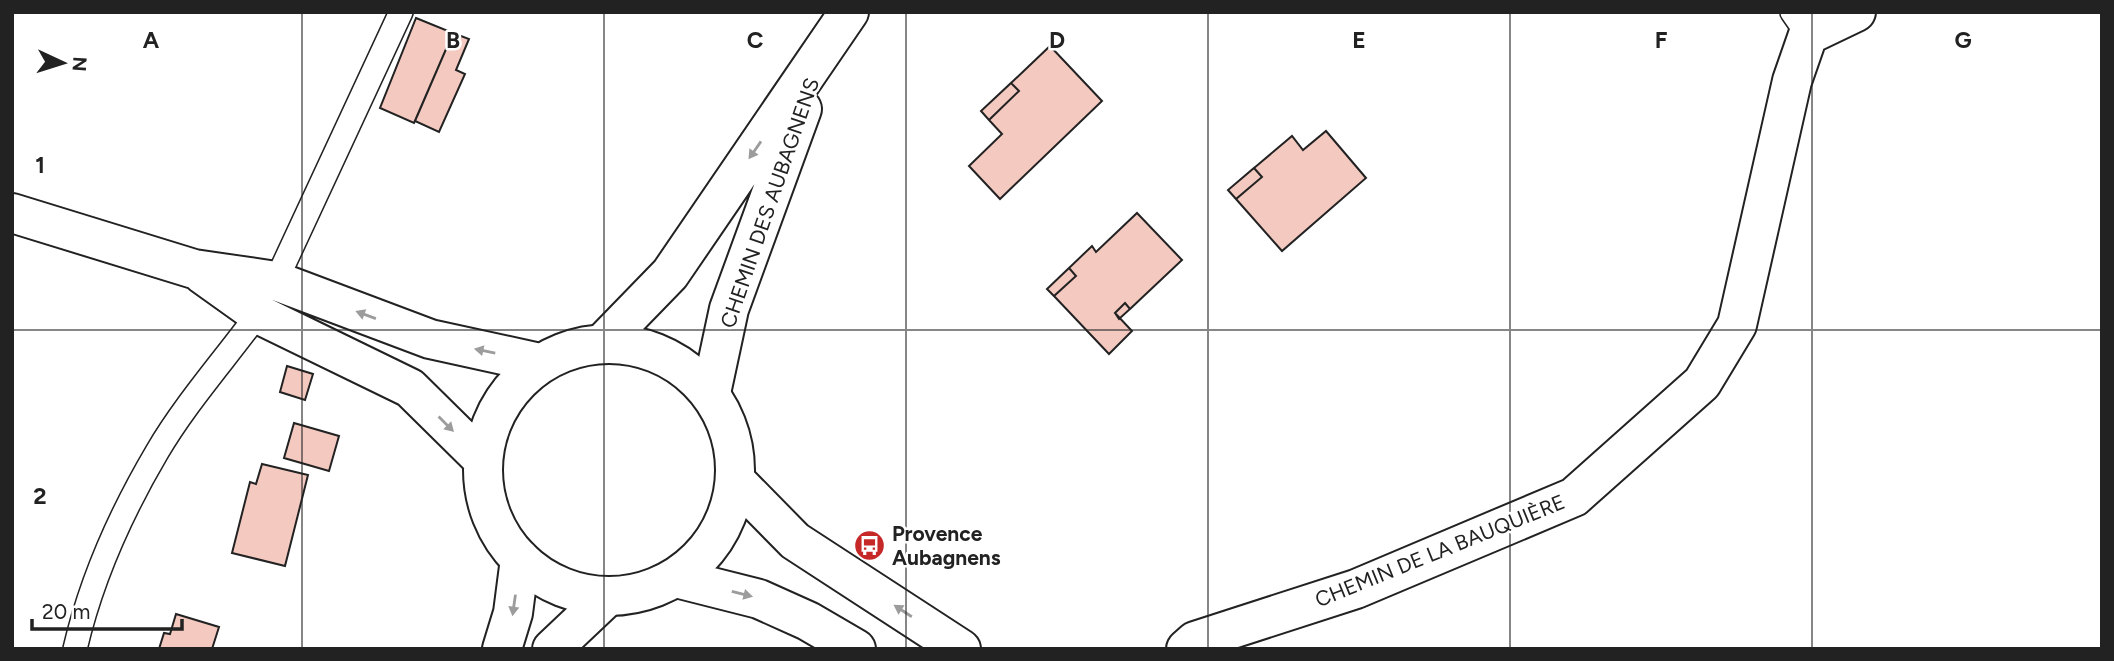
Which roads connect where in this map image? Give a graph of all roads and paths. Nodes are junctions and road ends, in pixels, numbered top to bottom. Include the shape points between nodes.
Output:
1 (401, 12) edge
2 (849, 12) edge
3 (1856, 12) edge
4 (1800, 23) edge
5 (822, 54) junction
6 (12, 214) edge
7 (194, 269) junction
8 (276, 281) junction
9 (258, 314) junction
10 (603, 343) junction
11 (540, 363) junction
12 (711, 393) junction
13 (483, 460) junction
14 (736, 481) junction
15 (520, 559) junction
16 (676, 578) junction
17 (607, 597) junction
18 (75, 649) edge
19 (502, 649) edge
20 (552, 649) edge
21 (856, 649) edge
22 (961, 649) edge
23 (1186, 649) edge

1 - 8 lane
2 - 5 main road, CHEMIN DES AUBAGNENS
3 - 4 main road, CHEMIN DE LA BAUQUIÈRE
4 - 23 main road, CHEMIN DE LA BAUQUIÈRE via 1792,81 1737,325 1702,383 1573,497 1356,589 1195,641
5 -> 10 main road, CHEMIN DES AUBAGNENS via 670,274
5 - 12 main road, CHEMIN DES AUBAGNENS via 729,309
6 - 7 main road
7 - 8 main road
7 - 9 main road
11 -> 8 main road via 430,339
9 -> 13 main road via 410,388
9 - 18 lane via 158,450 95,580
10 - 11 main road via 570,349
10 - 12 main road via 644,348 681,365
11 - 13 main road via 511,389 491,422
12 - 14 main road via 726,420
13 - 15 main road via 485,496 497,530
14 - 16 main road via 726,519 705,552
22 -> 14 main road via 795,541
15 - 17 main road via 545,579 574,592
15 -> 19 main road via 513,613
16 - 17 main road via 642,593
16 -> 21 main road via 759,599
17 - 20 main road

